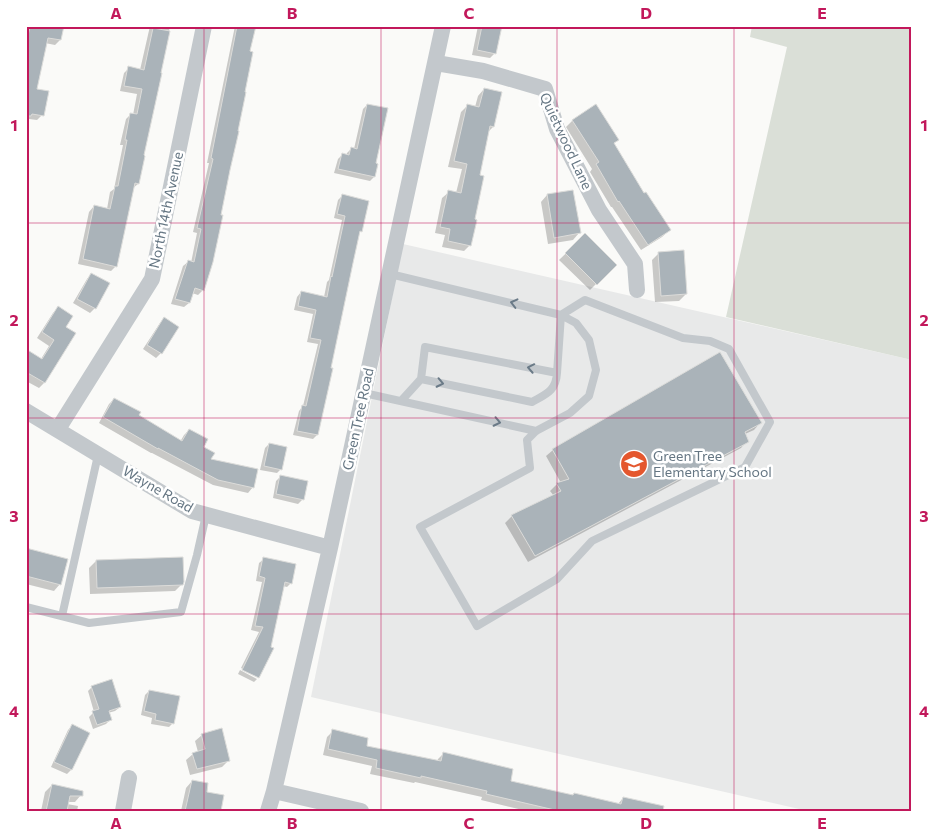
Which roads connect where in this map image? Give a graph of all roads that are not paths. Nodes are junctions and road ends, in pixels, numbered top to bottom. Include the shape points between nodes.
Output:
1 (204, 26) edge
2 (443, 26) edge
3 (436, 62) junction
4 (390, 274) junction
5 (638, 290) dead end
6 (561, 315) junction
7 (557, 373) junction
8 (421, 379) junction
9 (364, 393) junction
10 (401, 401) junction
11 (26, 411) edge
12 (58, 429) junction
13 (536, 431) junction
14 (98, 454) junction
15 (206, 515) junction
16 (330, 548) junction
17 (26, 607) edge
18 (62, 616) junction
19 (129, 778) dead end
20 (274, 791) junction
21 (123, 811) edge
22 (268, 811) edge
23 (361, 811) edge

1 - 12 street, North 14th Avenue via 152,279
2 - 3 street, Green Tree Road
3 - 4 street, Green Tree Road
3 - 5 street, Quietwood Lane via 483,71 545,89 557,129 599,210 635,264
6 -> 4 lane
4 - 9 street, Green Tree Road
6 - 7 lane
6 - 13 lane via 576,323 589,340 596,370 589,396 570,413
6 - 13 lane via 585,300 683,338 710,341 729,349 770,422 745,467 592,541 558,580 477,626 420,527 530,468 528,440
8 -> 7 lane via 532,402 551,391
7 -> 8 lane via 425,347
8 - 10 lane
9 - 10 lane
9 - 16 street, Green Tree Road
10 -> 13 lane
11 - 12 street, Wayne Road
12 - 14 street, Wayne Road
14 - 15 street, Wayne Road via 192,511
14 - 18 lane
15 - 16 street, Wayne Road
15 - 18 lane via 181,612 88,623
16 - 20 street, Green Tree Road
17 - 18 lane
19 - 21 street
20 - 22 street, Green Tree Road
20 - 23 street

